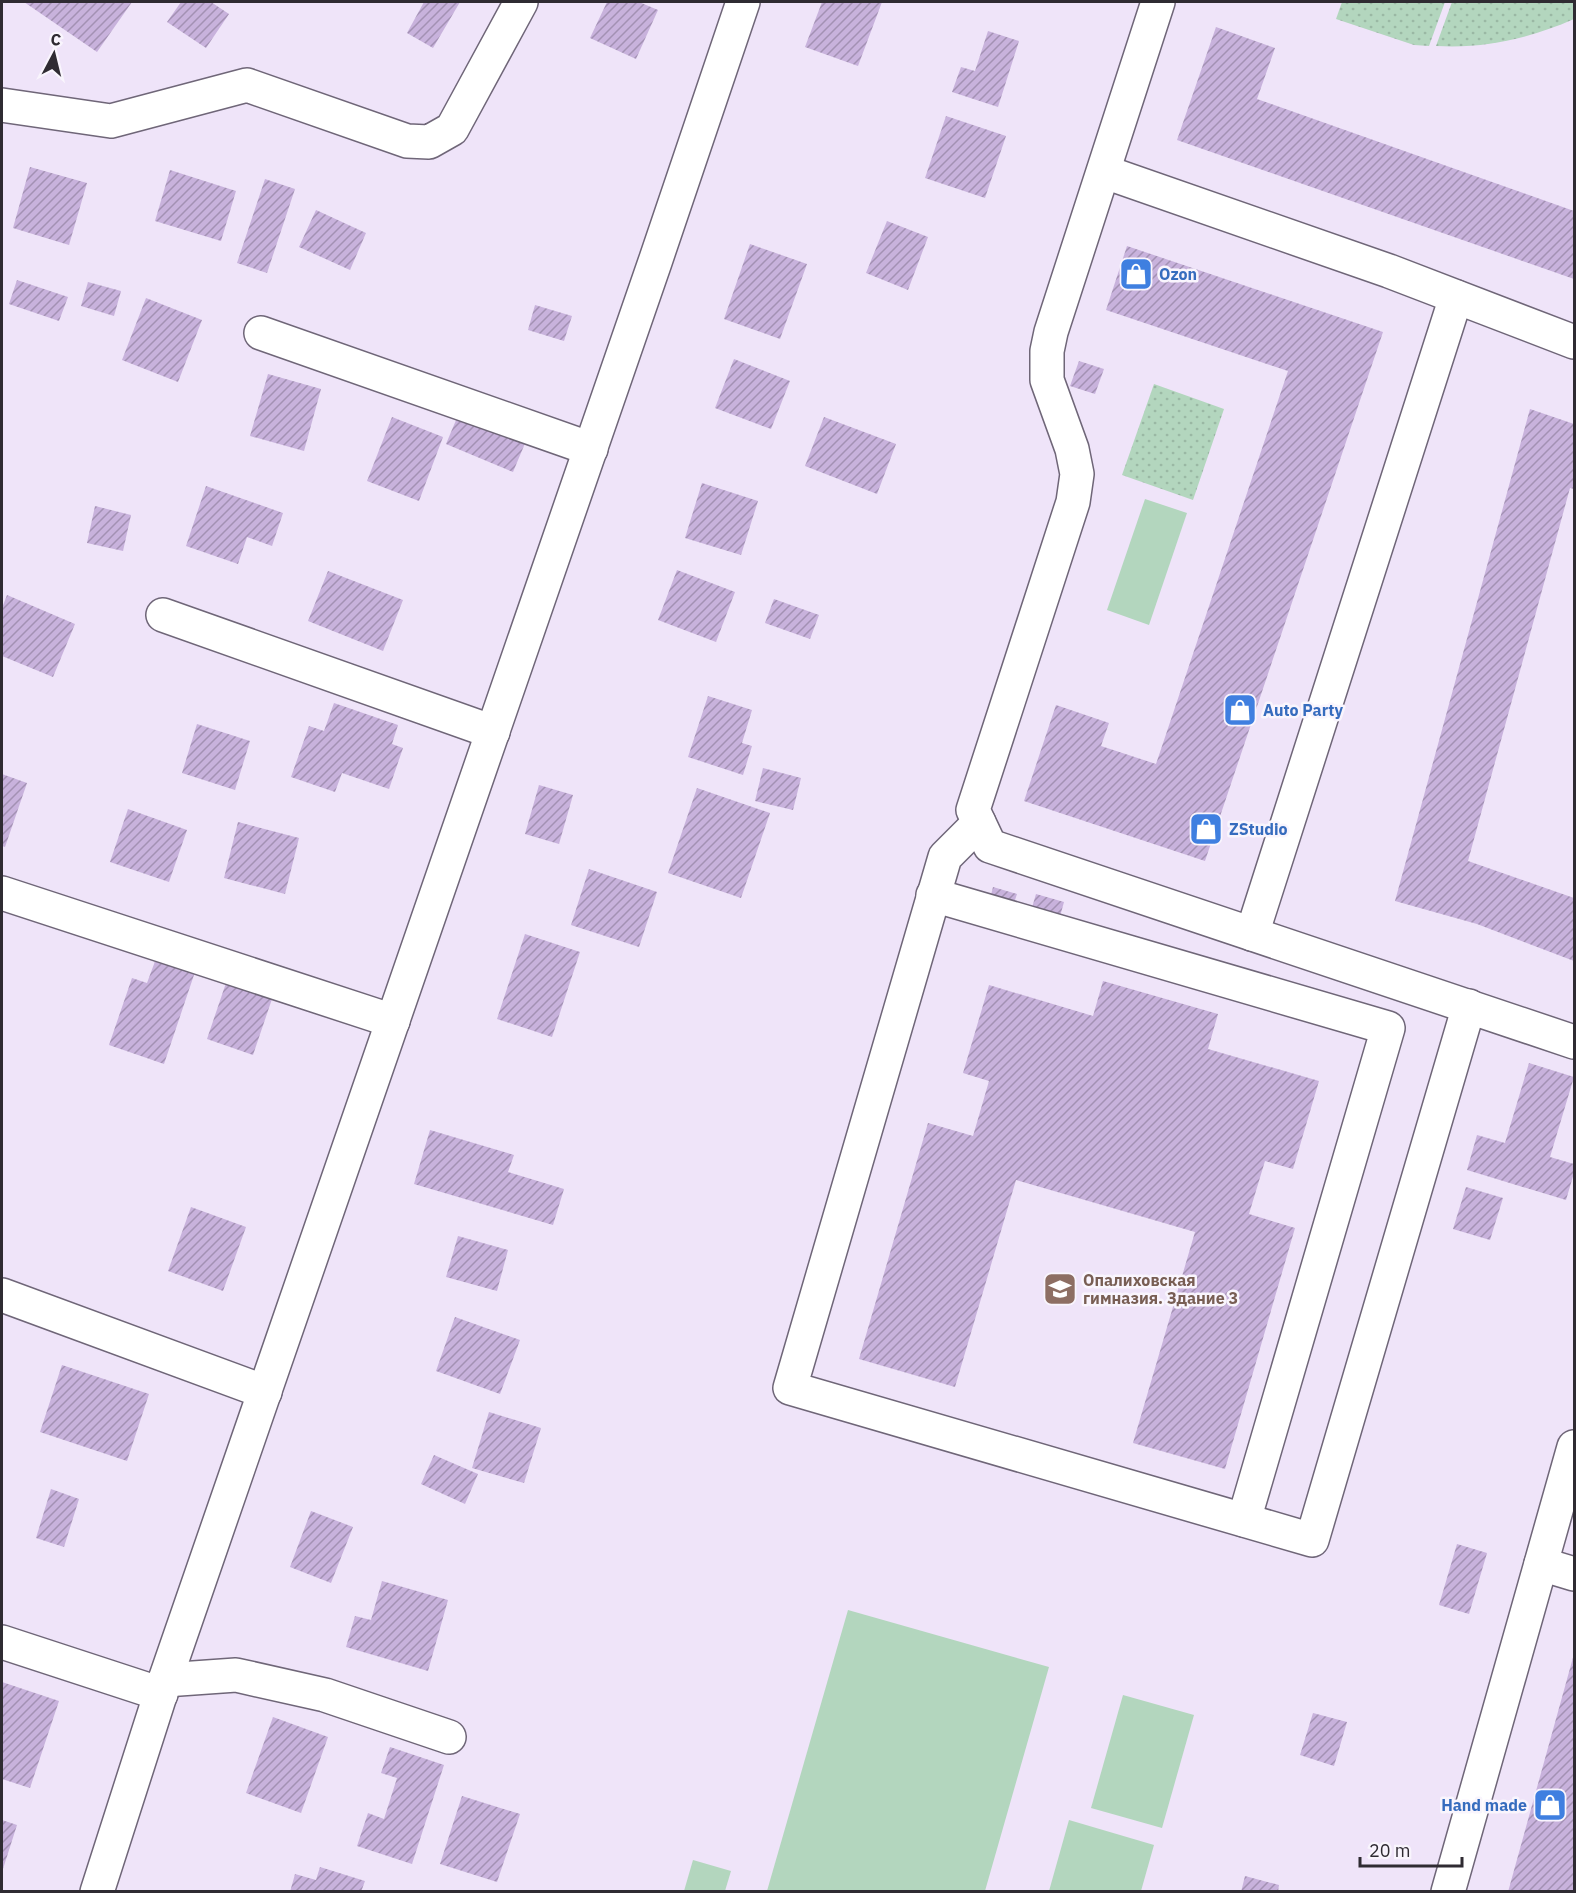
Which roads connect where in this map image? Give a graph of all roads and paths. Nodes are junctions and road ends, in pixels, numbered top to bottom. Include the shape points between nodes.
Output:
1 (521, 2) edge
2 (743, 2) edge
3 (1158, 2) edge
4 (2, 105) edge
5 (1105, 172) junction
6 (1456, 297) junction
7 (261, 333) dead end
8 (1575, 342) edge
9 (591, 449) junction
10 (163, 615) dead end
11 (493, 732) junction
12 (979, 823) junction
13 (2, 893) edge
14 (933, 895) junction
15 (1252, 934) junction
16 (1469, 1006) junction
17 (393, 1021) junction
18 (1575, 1042) edge
19 (2, 1295) edge
20 (265, 1392) junction
21 (1575, 1447) edge
22 (1244, 1521) junction
23 (1540, 1564) junction
24 (1575, 1574) edge
25 (2, 1642) edge
26 (163, 1687) junction
27 (449, 1737) dead end
28 (97, 1892) edge
29 (1448, 1892) edge

1 - 4 street via 452,129 429,142 407,141 247,85 111,121
2 - 9 street
3 - 5 street
5 - 6 street
5 - 12 street via 1047,351 1047,380 1076,468 1073,502 973,810
6 - 8 street
6 - 15 street
7 - 9 street
9 - 11 street
10 - 11 street
11 - 17 street
12 - 14 street via 945,857
12 - 15 street via 990,846
13 - 17 street
14 - 22 street via 790,1388
14 - 22 street via 1388,1028
15 - 16 street
16 - 18 street
16 - 22 street via 1312,1540
17 - 20 street
19 - 20 street
20 - 26 street
21 - 23 street
23 - 24 street
23 - 29 street
25 - 26 street
26 - 27 street via 236,1675 325,1695
26 - 28 street

